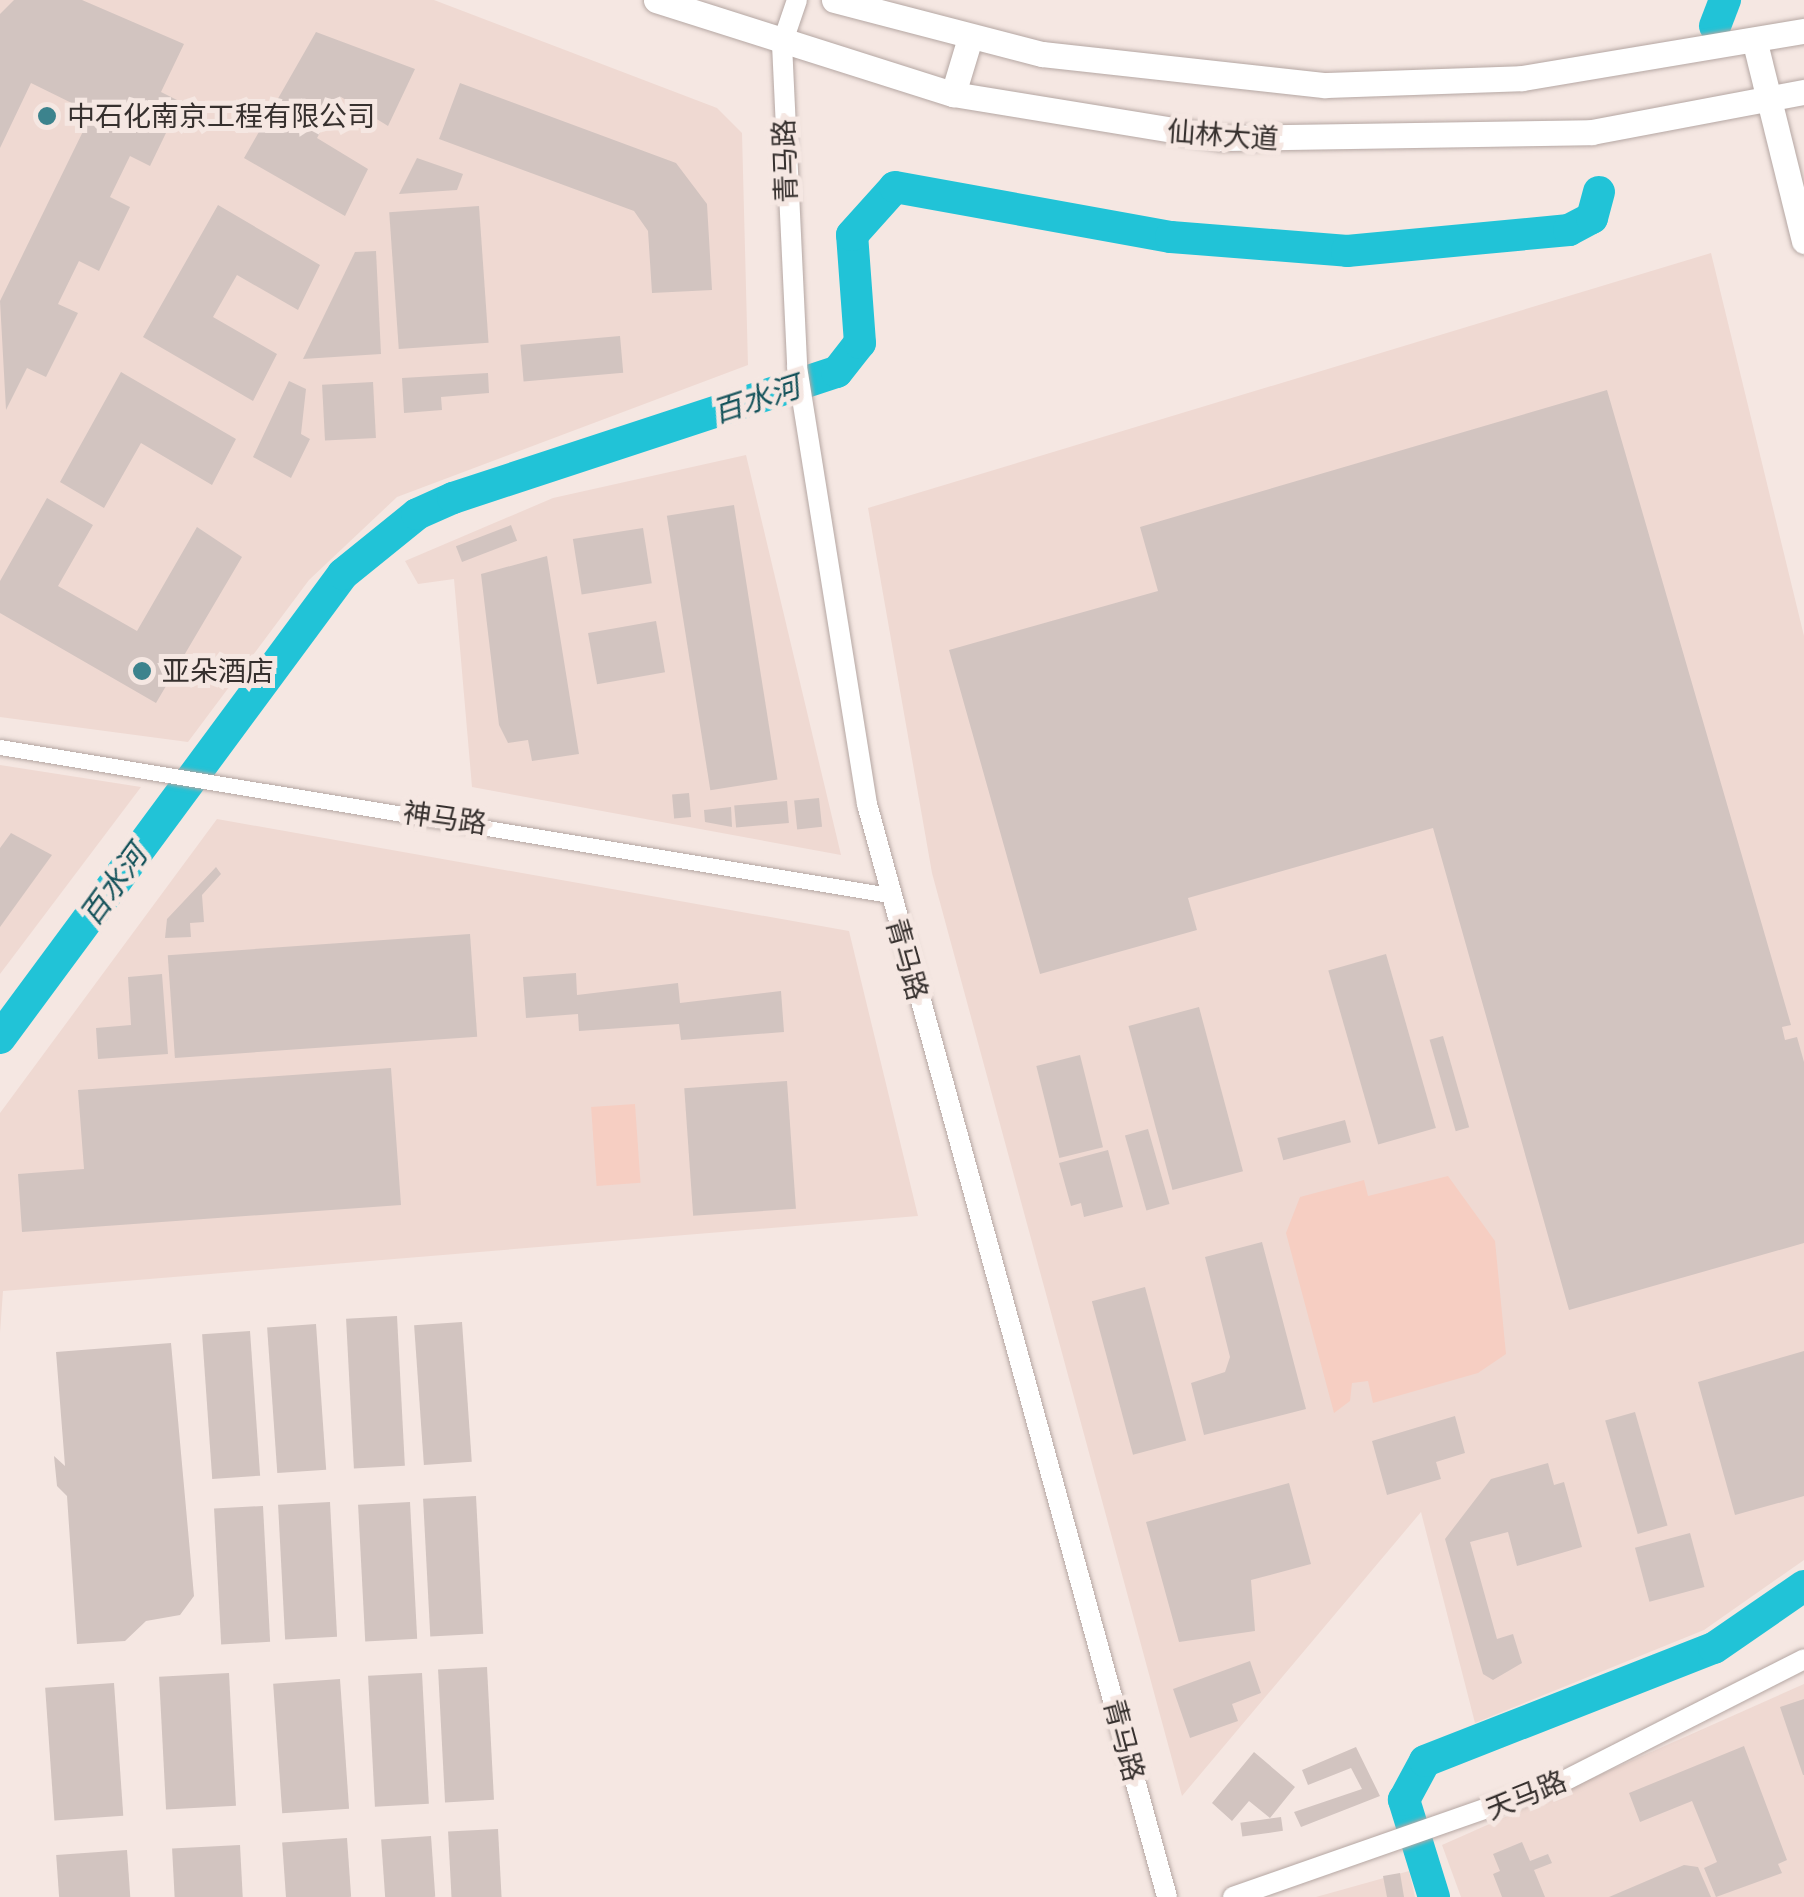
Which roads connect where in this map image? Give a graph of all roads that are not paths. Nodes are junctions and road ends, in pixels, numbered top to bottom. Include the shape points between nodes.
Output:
1 (656, 0) edge
2 (797, 0) edge
3 (834, 0) edge
4 (1802, 39) edge
5 (969, 41) junction
6 (782, 44) junction
7 (1754, 44) junction
8 (1804, 92) edge
9 (954, 94) junction
10 (1769, 100) junction
11 (1804, 242) edge
12 (0, 746) edge
13 (890, 895) junction
14 (1804, 1659) edge
15 (1167, 1897) edge
16 (1233, 1897) edge

1 - 6 main road, 仙林大道
2 - 6 street, 青马路
3 - 5 main road, 仙林大道
4 - 7 main road, 仙林大道
5 - 7 main road, 仙林大道 via 1225,80 1400,86
5 - 9 main road
6 - 9 main road, 仙林大道
6 - 13 street, 青马路 via 798,367 827,596
7 - 10 main road
8 - 10 main road, 仙林大道
9 - 10 main road, 仙林大道 via 1169,133 1314,140 1592,132
10 - 11 main road
12 - 13 street, 神马路
13 - 15 street, 青马路
14 - 16 street, 天马路 via 1651,1741 1441,1828

